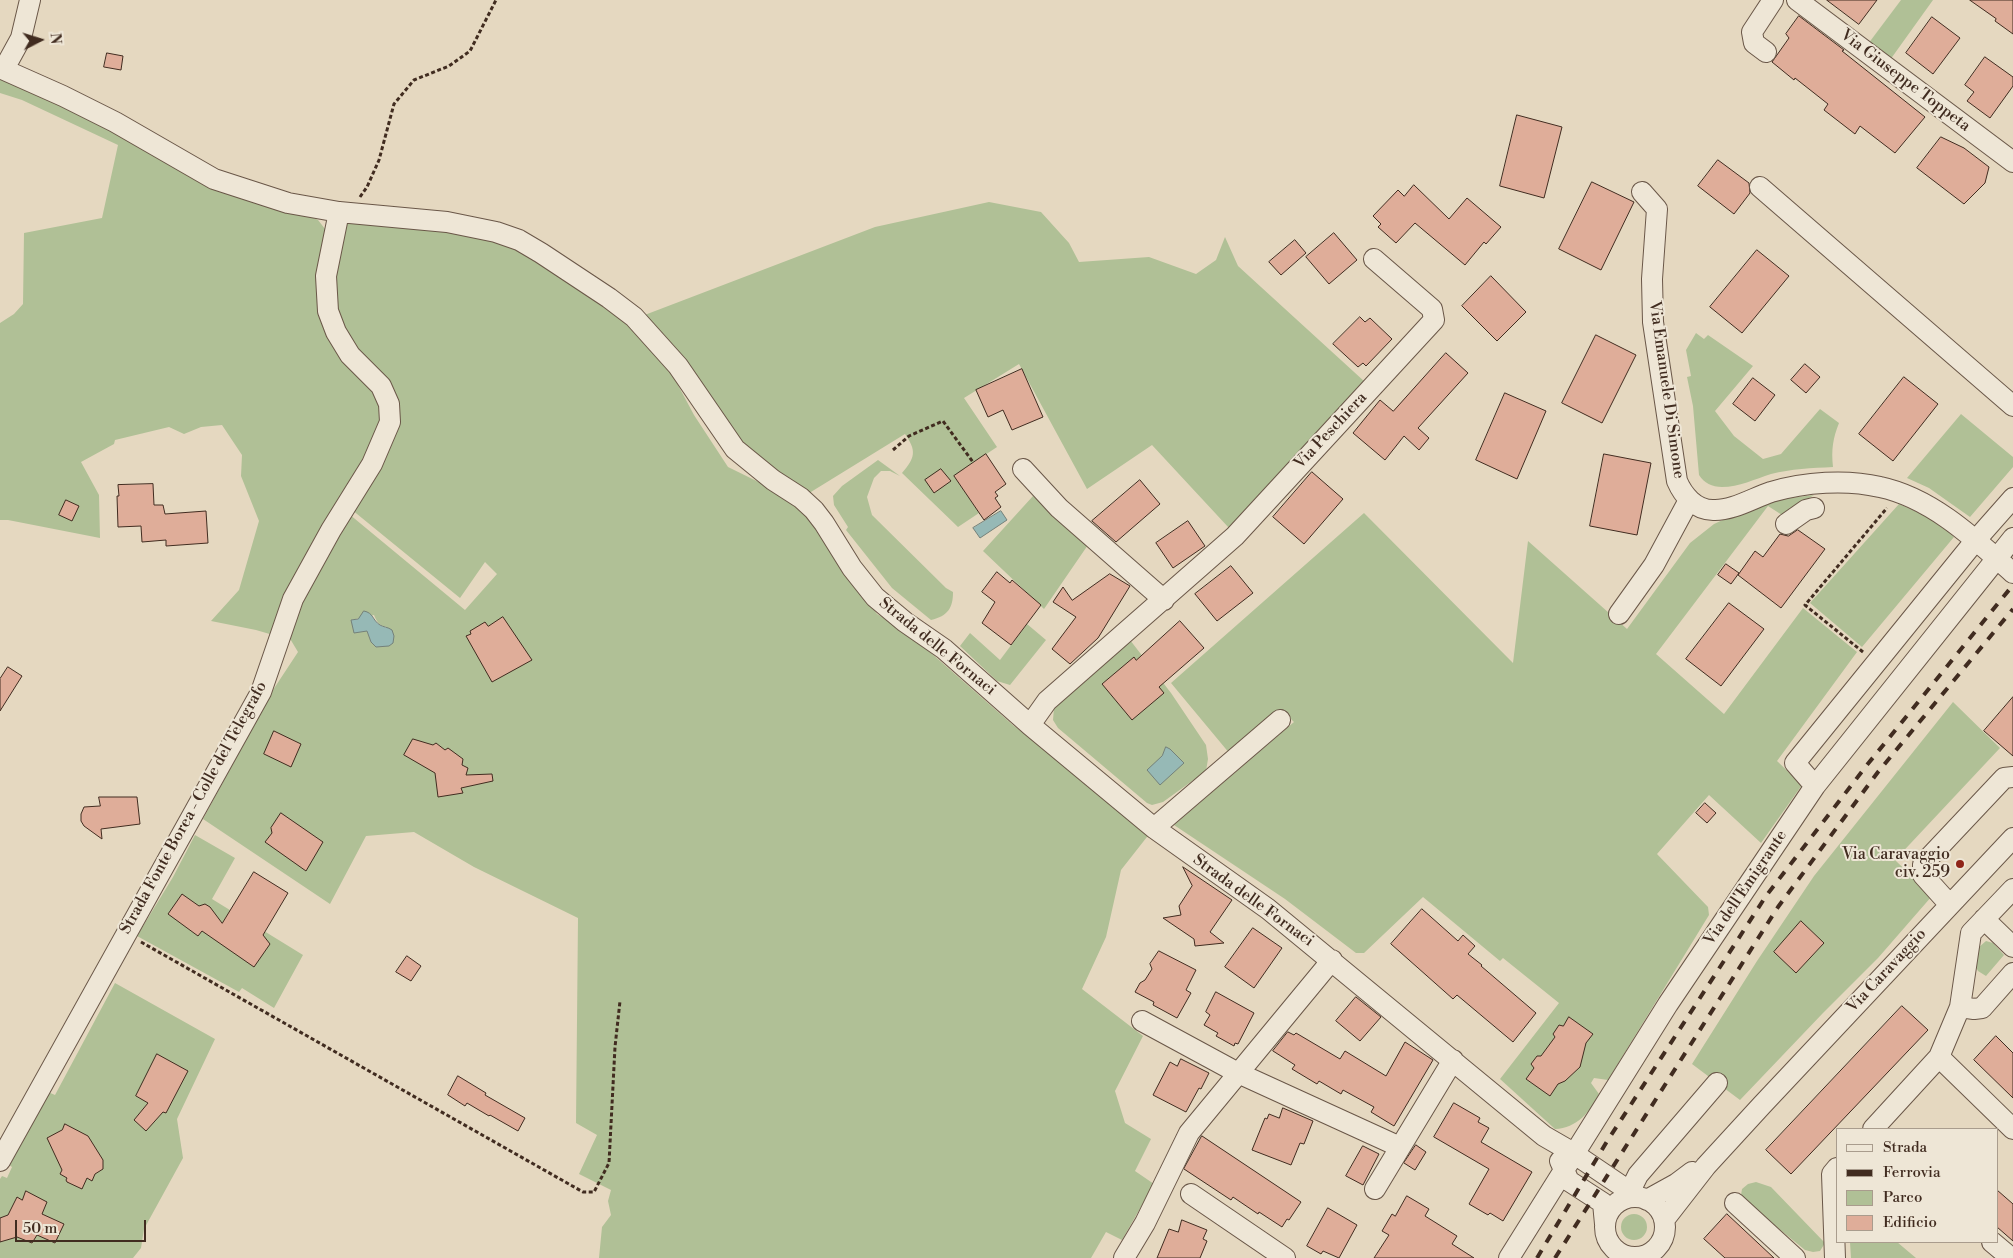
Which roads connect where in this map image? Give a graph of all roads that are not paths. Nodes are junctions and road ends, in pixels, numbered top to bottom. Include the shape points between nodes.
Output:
1 (30, 0) edge
2 (1773, 0) edge
3 (1797, 0) edge
4 (1766, 52) dead end
5 (2, 68) edge
6 (2013, 162) edge
7 (1760, 187) dead end
8 (1642, 192) dead end
9 (344, 213) junction
10 (1374, 259) dead end
11 (2013, 406) edge
12 (1023, 469) dead end
13 (2013, 498) edge
14 (1689, 500) junction
15 (1814, 508) dead end
16 (1786, 524) dead end
17 (2013, 538) edge
18 (1975, 541) junction
19 (1995, 558) junction
20 (2013, 573) edge
21 (1164, 600) junction
22 (1619, 614) dead end
23 (1280, 720) dead end
24 (1030, 725) junction
25 (2013, 777) edge
26 (1815, 786) junction
27 (1154, 828) junction
28 (2013, 838) edge
29 (2013, 889) edge
30 (1950, 905) junction
31 (1984, 920) junction
32 (2013, 947) edge
33 (1332, 960) junction
34 (2013, 973) edge
35 (1960, 1006) junction
36 (1142, 1021) dead end
37 (1939, 1057) junction
38 (1453, 1060) junction
39 (1238, 1073) junction
40 (1717, 1083) dead end
41 (1762, 1105) junction
42 (1873, 1128) edge
43 (2013, 1129) edge
44 (1544, 1136) junction
45 (1400, 1147) junction
46 (1574, 1154) junction
47 (0, 1161) edge
48 (1836, 1169) edge
49 (1564, 1171) junction
50 (1376, 1189) dead end
51 (1191, 1194) dead end
52 (1638, 1196) junction
53 (1735, 1203) dead end
54 (1605, 1224) junction
55 (1663, 1229) junction
56 (1993, 1243) edge
57 (1607, 1251) edge
58 (1629, 1257) edge
59 (1124, 1258) edge
60 (1285, 1258) edge
61 (1509, 1258) edge
62 (1664, 1258) edge
63 (1795, 1258) edge
64 (1835, 1258) edge
65 (2011, 1258) edge

1 - 5 street via 21,38
2 - 4 street via 1752,32 1754,43
3 - 6 street, Via Giuseppe Toppeta
5 - 9 street via 116,122 214,179 288,204
7 - 11 street
8 - 14 street, Via Emanuele Di Simone via 1657,209 1652,279 1653,322 1677,481
9 - 24 street, Strada delle Fornaci via 447,222 519,240 634,317 678,366 735,449 814,510 875,598 944,649
9 - 47 street, Strada Fonte Borea - Colle del Telegrafo via 326,276 328,311 350,355 381,386 389,404 390,422 372,464 292,599 261,692
10 - 21 street, Via Peschiera via 1432,310 1434,320 1235,536
12 - 21 street via 1059,508
13 - 18 street
14 - 18 street, Via Emanuele Di Simone via 1713,510 1772,492 1815,484 1849,483 1880,487 1921,502
14 - 22 street, Via Emanuele Di Simone via 1654,564
15 - 16 street
17 - 19 street, Via dell'Emigrante
18 - 19 street, Via Emanuele Di Simone
18 - 26 street via 1795,763
19 - 20 street, Via Emanuele Di Simone
19 - 26 street, Via dell'Emigrante
21 - 24 street, Via Peschiera via 1047,701
23 - 27 street
24 - 27 street, Strada delle Fornaci
25 - 30 street via 2004,778 1923,864 1923,875
26 - 46 street, Via dell'Emigrante via 1668,1004
27 - 33 street, Strada delle Fornaci via 1268,909
28 - 30 street, Via Caravaggio
29 - 31 street
30 - 41 street, Via Caravaggio
31 - 32 street
31 - 35 street via 1971,933
33 - 38 street, Strada delle Fornaci
33 - 39 street
34 - 35 street via 1982,1008 1974,1010
35 - 37 street
36 - 39 street
37 - 42 street
37 - 43 street
38 - 44 street, Strada delle Fornaci
38 - 45 street
39 - 45 street
39 - 59 street via 1189,1133
40 - 52 street via 1638,1175
41 - 52 street, Via Caravaggio via 1737,1126 1703,1163 1676,1184
41 - 55 street, Via Caravaggio via 1706,1166
44 - 46 street, Strada delle Fornaci
44 - 49 street, Strada delle Fornaci via 1556,1151
45 - 50 street
46 - 49 street, Via dell'Emigrante
46 - 52 street, Strada delle Fornaci
48 - 64 street via 1832,1174
49 - 54 street, Strada delle Fornaci via 1569,1180 1603,1203
49 - 61 street, Via dell'Emigrante
51 - 60 street
52 - 54 street via 1614,1205
52 - 55 street via 1654,1205
53 - 63 street
54 - 57 street
55 - 58 street via 1660,1243 1651,1253
55 - 62 street
56 - 65 street
57 - 58 street

